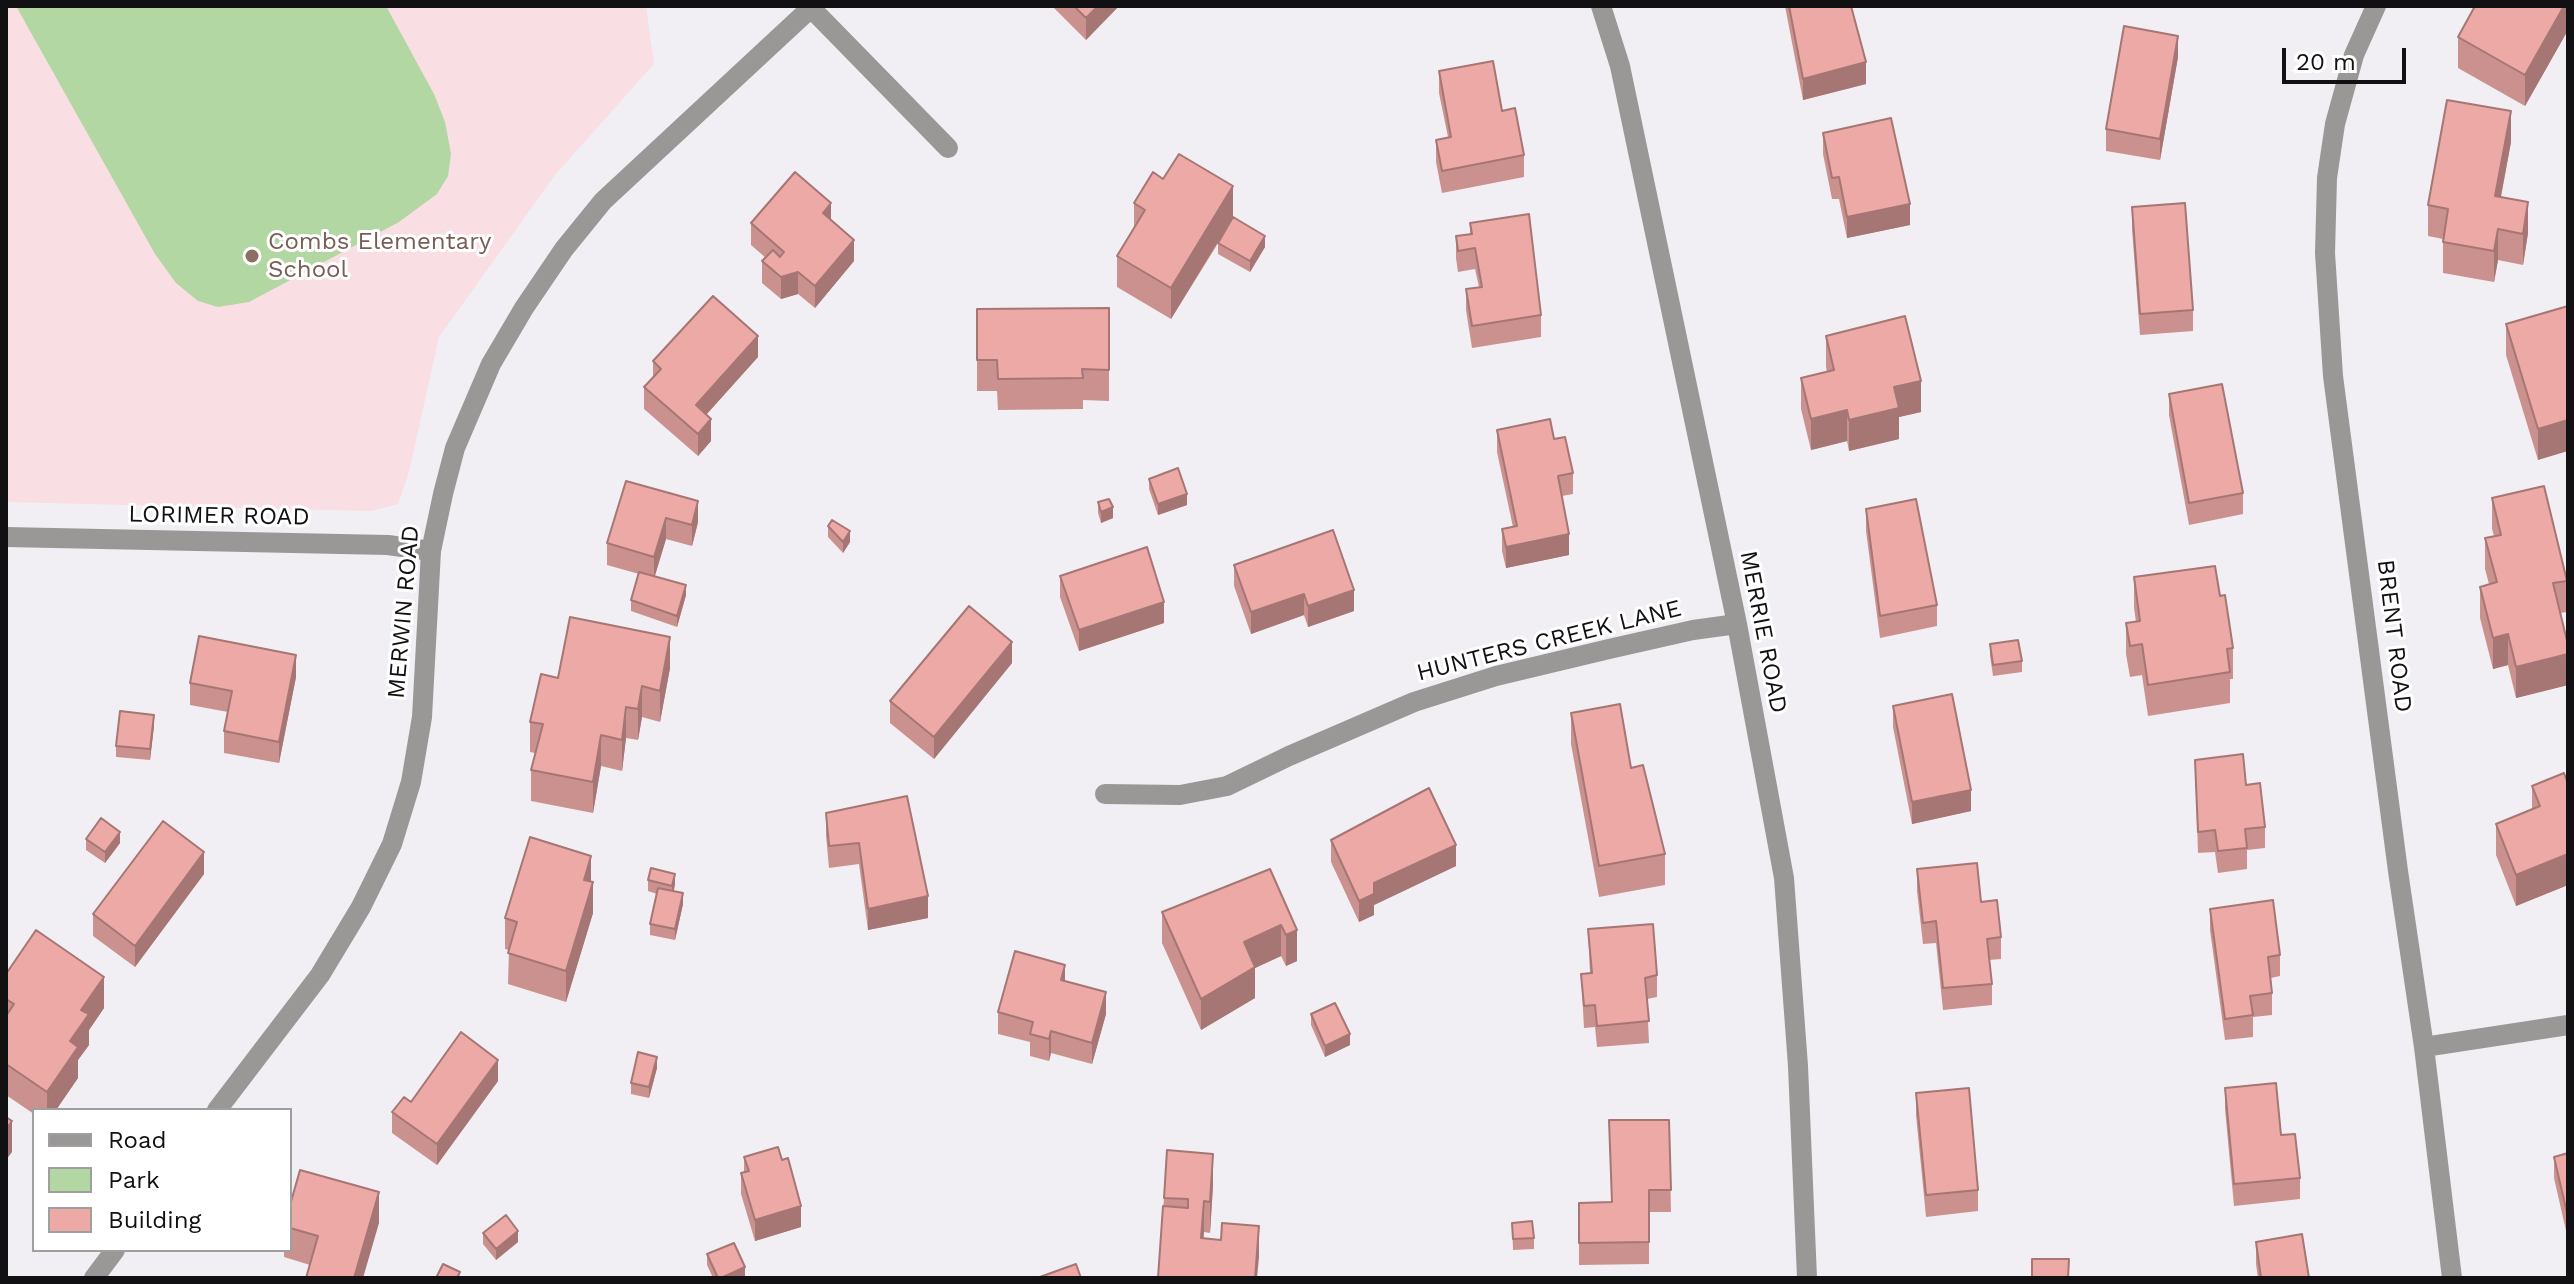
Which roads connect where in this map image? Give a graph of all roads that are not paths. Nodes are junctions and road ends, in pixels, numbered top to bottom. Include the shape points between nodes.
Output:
1 (1601, 6) edge
2 (2376, 6) edge
3 (812, 7) edge
4 (948, 148) dead end
5 (6, 537) edge
6 (431, 551) junction
7 (1737, 624) junction
8 (1105, 794) dead end
9 (2568, 1025) edge
10 (2424, 1047) junction
11 (219, 1108) edge
12 (114, 1252) edge
13 (94, 1278) edge
14 (1807, 1278) edge
15 (2452, 1278) edge

1 - 7 street, MERRIE ROAD via 1620,66
2 - 10 street, BRENT ROAD via 2354,55 2335,124 2325,253 2333,376
3 - 4 street
3 - 6 street, MERWIN ROAD via 603,201 564,249 491,364 455,448
5 - 6 street, LORIMER ROAD via 388,545
6 - 11 street, MERWIN ROAD via 422,717 411,782 392,844 320,975
7 - 8 street, HUNTERS CREEK LANE via 1609,649 1427,697 1227,786 1180,795
7 - 14 street, MERRIE ROAD via 1784,878
9 - 10 street
10 - 15 street, BRENT ROAD
12 - 13 street

